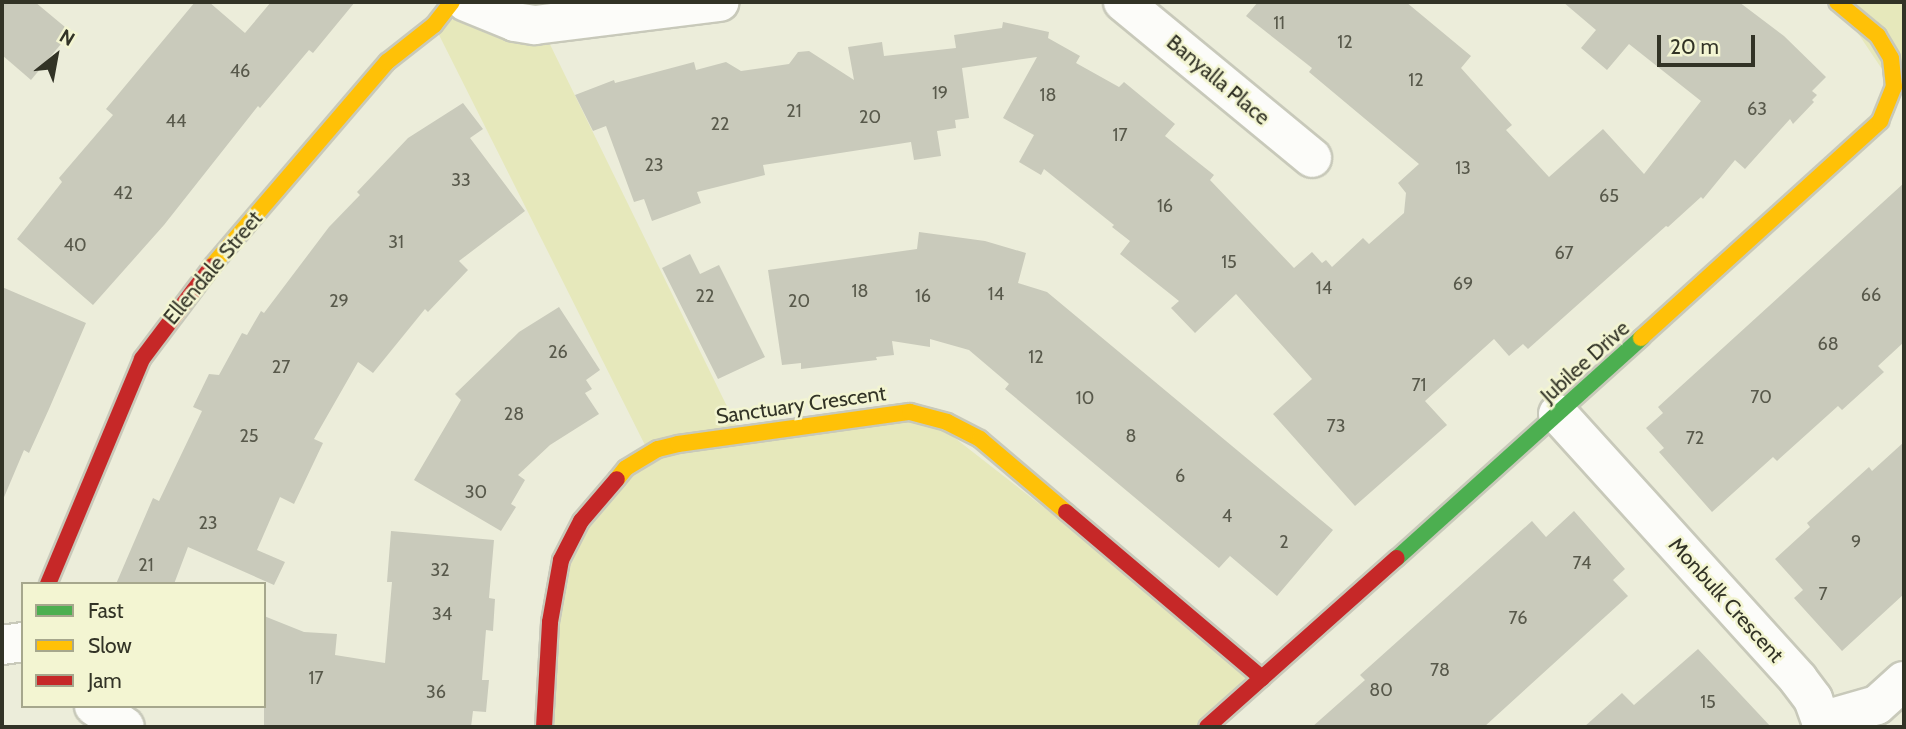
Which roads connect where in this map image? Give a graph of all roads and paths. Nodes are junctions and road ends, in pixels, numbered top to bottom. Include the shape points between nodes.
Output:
1 (452, 2) edge
2 (466, 2) edge
3 (720, 2) edge
4 (1123, 2) edge
5 (1837, 2) edge
6 (1897, 98) edge
7 (1312, 158) dead end
8 (1558, 415) junction
9 (49, 582) edge
10 (21, 642) edge
11 (2, 645) edge
12 (1262, 678) junction
13 (1904, 681) edge
14 (97, 708) edge
15 (1821, 724) edge
16 (125, 727) edge
17 (544, 727) edge
18 (1207, 727) edge

1 - 9 street, Ellendale Street via 434,25 387,62 158,335 142,359
2 - 3 street via 514,22 536,25
4 - 7 street, Banyalla Place
5 - 6 street, Jubilee Drive via 1886,47
6 - 8 street, Jubilee Drive via 1869,133
8 - 12 street, Jubilee Drive
8 - 15 street, Monbulk Crescent via 1798,679 1813,699
10 - 11 street
12 - 17 street, Sanctuary Crescent via 980,439 947,422 893,412 678,444 657,449 626,468 590,507 561,560 550,622
12 - 18 street, Jubilee Drive
13 - 15 street, Monbulk Crescent via 1877,705
14 - 16 street

